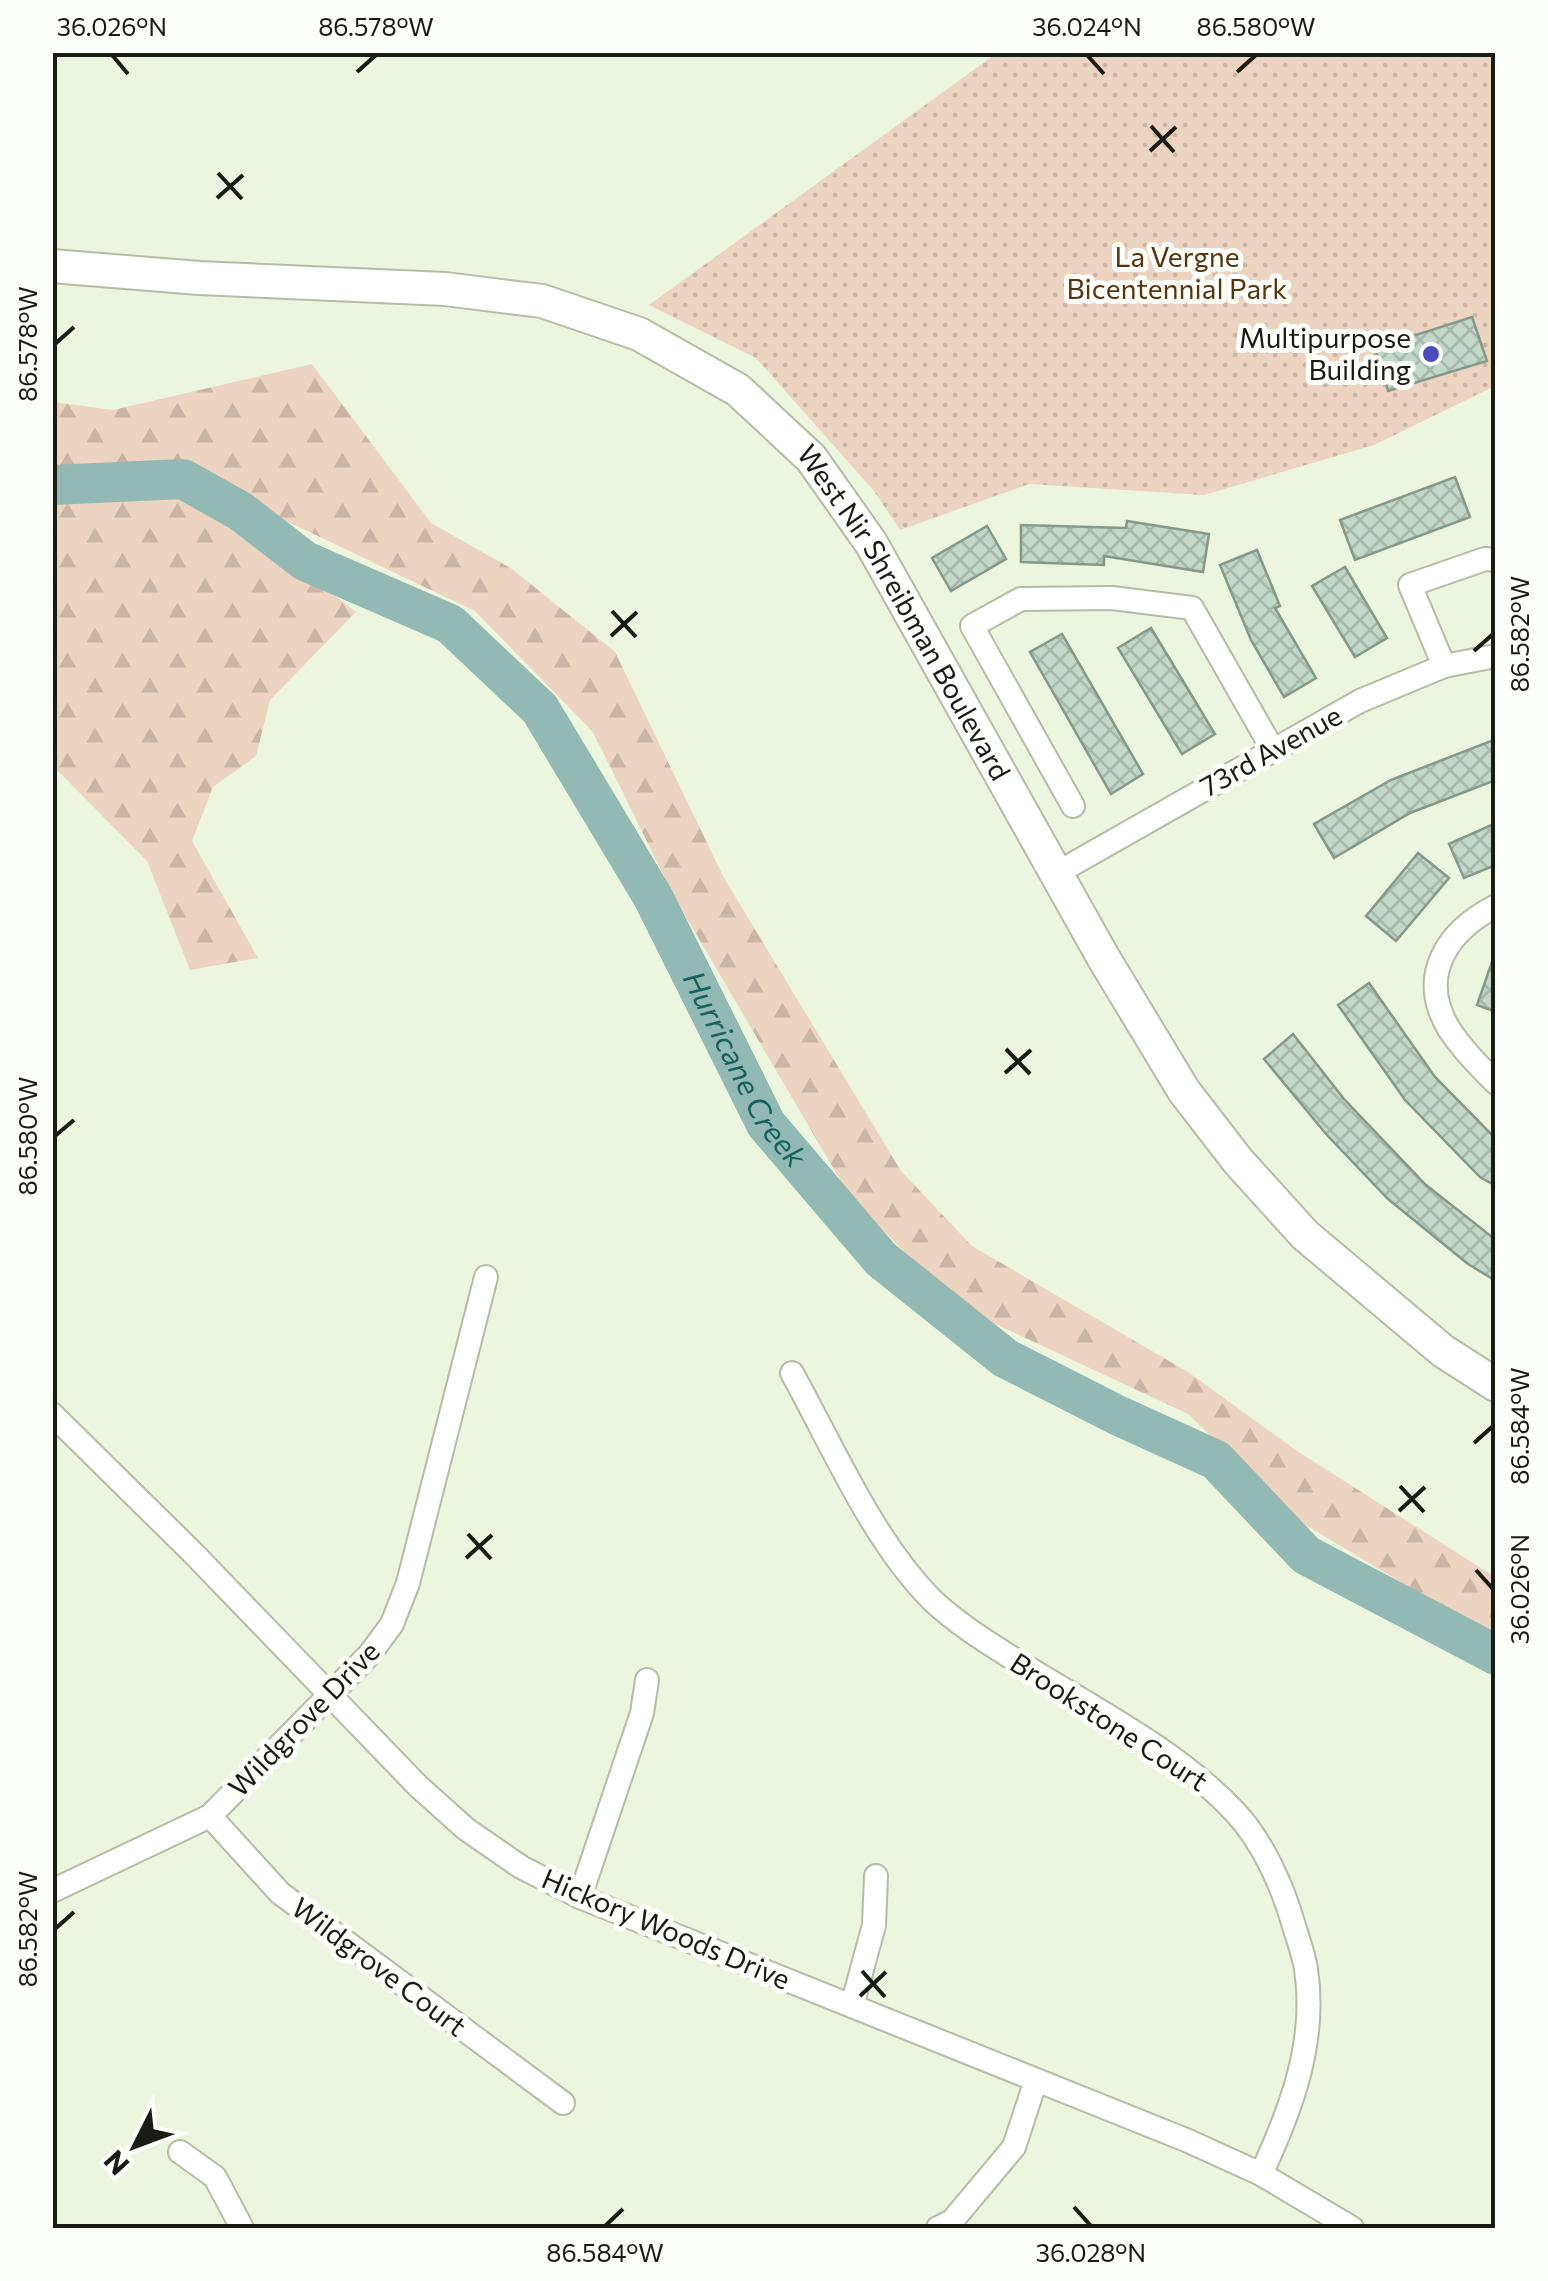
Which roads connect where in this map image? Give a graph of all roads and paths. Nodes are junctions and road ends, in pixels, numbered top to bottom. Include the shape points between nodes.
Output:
1 (52, 266) edge
2 (1496, 560) edge
3 (1496, 656) edge
4 (1444, 666) junction
5 (1272, 750) junction
6 (1073, 806) dead end
7 (1057, 873) junction
8 (1496, 906) edge
9 (1496, 1083) edge
10 (486, 1277) dead end
11 (792, 1374) dead end
12 (1496, 1385) edge
13 (52, 1414) edge
14 (646, 1680) dead end
15 (330, 1696) junction
16 (210, 1816) junction
17 (876, 1876) dead end
18 (52, 1890) edge
19 (580, 1897) junction
20 (852, 2006) junction
21 (1036, 2080) junction
22 (563, 2103) dead end
23 (180, 2152) dead end
24 (1260, 2174) junction
25 (242, 2228) edge
26 (938, 2228) edge
27 (1352, 2228) edge

1 - 7 main road, West Nir Shreibman Boulevard via 445,288 542,301 638,334 738,390 811,458 871,544
2 - 4 street via 1410,585
3 - 4 street, 73rd Avenue
4 - 5 street, 73rd Avenue via 1360,701
5 - 6 street via 1192,608 1112,598 1021,599 972,626
5 - 7 street, 73rd Avenue
7 - 12 main road, West Nir Shreibman Boulevard via 1184,1090 1238,1161 1305,1235 1380,1301
8 - 9 street via 1458,931 1438,964 1437,985 1448,1026
10 - 15 street, Wildgrove Drive via 408,1583 392,1624
11 - 24 street, Brookstone Court via 885,1542 932,1599 985,1641 1202,1780 1238,1815 1265,1856 1286,1898 1306,1970 1307,2029 1301,2073
13 - 15 street, Hickory Woods Drive
14 - 19 street via 642,1713
15 - 16 street, Wildgrove Drive
15 - 19 street, Hickory Woods Drive via 466,1828
16 - 18 street, Wildgrove Drive
16 - 22 street, Wildgrove Court via 280,1893
17 - 20 street via 874,1926
19 - 20 street, Hickory Woods Drive
20 - 21 street, Hickory Woods Drive
21 - 24 street, Hickory Woods Drive
21 - 26 street via 1014,2147 952,2221
23 - 25 street via 216,2177
24 - 27 street, Hickory Woods Drive

